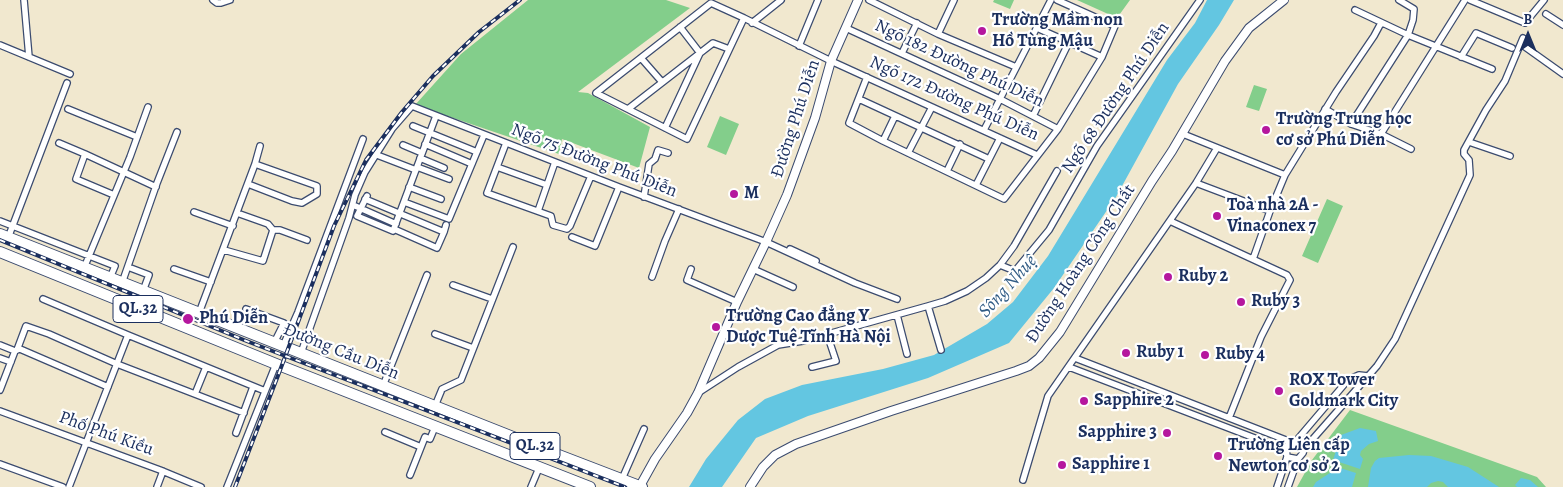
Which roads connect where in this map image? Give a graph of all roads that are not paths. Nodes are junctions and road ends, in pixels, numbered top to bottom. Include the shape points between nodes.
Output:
1 (24, 0) edge
2 (213, 0) edge
3 (230, 0) edge
4 (781, 0) edge
5 (818, 0) edge
6 (858, 0) edge
7 (869, 0) edge
8 (954, 0) edge
9 (1051, 0) edge
10 (1057, 0) edge
11 (1200, 0) edge
12 (1284, 0) edge
13 (1398, 0) edge
14 (1465, 0) edge
15 (1470, 0) edge
16 (1533, 0) edge
17 (1542, 2) edge
18 (1355, 10) dead end
19 (1546, 14) dead end
20 (744, 18) junction
21 (1380, 22) junction
22 (752, 23) junction
23 (917, 24) junction
24 (1563, 25) edge
25 (680, 27) junction
26 (846, 28) junction
27 (1037, 28) junction
28 (938, 34) junction
29 (1408, 35) junction
30 (1070, 42) junction
31 (0, 45) edge
32 (799, 46) junction
33 (1435, 46) junction
34 (1512, 48) dead end
35 (730, 49) junction
36 (700, 52) junction
37 (902, 53) junction
38 (29, 57) junction
39 (1102, 57) junction
40 (1461, 57) junction
41 (641, 58) junction
42 (831, 61) junction
43 (1016, 67) junction
44 (1492, 70) dead end
45 (70, 74) dead end
46 (1563, 74) edge
47 (867, 77) junction
48 (662, 82) junction
49 (67, 83) dead end
50 (859, 99) junction
51 (1000, 99) junction
52 (932, 106) junction
53 (148, 108) dead end
54 (68, 109) dead end
55 (628, 109) junction
56 (1325, 109) junction
57 (436, 116) junction
58 (895, 116) junction
59 (1033, 116) junction
60 (1351, 124) junction
61 (413, 126) dead end
62 (665, 128) junction
63 (921, 128) junction
64 (1058, 128) junction
65 (984, 130) junction
66 (177, 132) dead end
67 (430, 132) junction
68 (1183, 134) junction
69 (1381, 134) junction
70 (484, 135) junction
71 (137, 136) junction
72 (1000, 138) junction
73 (363, 140) dead end
74 (883, 141) junction
75 (1469, 142) junction
76 (59, 143) dead end
77 (506, 143) junction
78 (425, 144) junction
79 (960, 144) junction
80 (403, 145) dead end
81 (260, 146) dead end
82 (1217, 148) junction
83 (1411, 149) dead end
84 (477, 152) junction
85 (668, 153) dead end
86 (908, 153) junction
87 (85, 154) junction
88 (377, 155) junction
89 (421, 155) junction
90 (1037, 155) junction
91 (1510, 156) dead end
92 (989, 159) junction
93 (555, 162) junction
94 (255, 164) junction
95 (472, 164) junction
96 (497, 167) junction
97 (416, 168) junction
98 (444, 168) dead end
99 (947, 171) junction
100 (1057, 171) dead end
101 (123, 172) junction
102 (1285, 175) junction
103 (591, 176) junction
104 (449, 179) dead end
105 (1196, 183) junction
106 (248, 184) junction
107 (547, 185) junction
108 (976, 185) junction
109 (156, 187) junction
110 (409, 187) junction
111 (619, 187) junction
112 (114, 196) junction
113 (644, 196) junction
114 (441, 199) dead end
115 (404, 202) junction
116 (352, 205) junction
117 (361, 208) junction
118 (679, 209) junction
119 (538, 211) junction
120 (1270, 211) junction
121 (194, 212) dead end
122 (237, 213) junction
123 (400, 213) junction
124 (0, 221) edge
125 (1170, 221) junction
126 (446, 225) junction
127 (12, 226) junction
128 (232, 226) junction
129 (395, 226) junction
130 (272, 230) junction
131 (4, 236) edge
132 (572, 237) dead end
133 (307, 240) dead end
134 (767, 241) junction
135 (513, 247) dead end
136 (224, 250) junction
137 (0, 252) edge
138 (88, 257) junction
139 (1253, 259) junction
140 (816, 261) dead end
141 (1000, 265) junction
142 (128, 267) junction
143 (84, 268) junction
144 (174, 269) dead end
145 (691, 269) dead end
146 (753, 269) junction
147 (427, 276) dead end
148 (652, 277) dead end
149 (110, 278) junction
150 (211, 282) junction
151 (122, 283) junction
152 (453, 285) dead end
153 (793, 287) dead end
154 (143, 291) junction
155 (43, 299) dead end
156 (492, 300) junction
157 (897, 300) dead end
158 (737, 302) junction
159 (928, 306) junction
160 (246, 309) dead end
161 (199, 313) junction
162 (897, 315) junction
163 (435, 334) dead end
164 (827, 334) junction
165 (128, 336) junction
166 (0, 345) edge
167 (288, 348) junction
168 (473, 348) junction
169 (16, 350) junction
170 (941, 350) dead end
171 (907, 354) dead end
172 (0, 358) edge
173 (1075, 358) junction
174 (11, 362) junction
175 (117, 364) junction
176 (281, 366) junction
177 (206, 367) junction
178 (812, 367) dead end
179 (1069, 367) junction
180 (339, 368) junction
181 (1368, 376) junction
182 (1135, 382) junction
183 (332, 386) junction
184 (383, 386) junction
185 (108, 387) junction
186 (253, 387) junction
187 (0, 390) edge
188 (265, 391) junction
189 (1132, 391) junction
190 (698, 393) junction
191 (195, 394) junction
192 (432, 405) junction
193 (0, 410) edge
194 (244, 413) junction
195 (1228, 418) junction
196 (423, 422) junction
197 (435, 427) junction
198 (644, 429) dead end
199 (385, 432) dead end
200 (236, 433) dead end
201 (87, 442) junction
202 (1294, 442) junction
203 (421, 447) junction
204 (1304, 449) junction
205 (1287, 454) junction
206 (1298, 458) junction
207 (0, 464) edge
208 (539, 468) junction
209 (163, 471) junction
210 (410, 475) dead end
211 (622, 478) junction
212 (1023, 480) dead end
213 (63, 487) edge
214 (69, 487) edge
215 (157, 487) edge
216 (201, 487) edge
217 (227, 487) edge
218 (531, 487) edge
219 (590, 487) edge
220 (641, 487) edge
221 (750, 487) edge
222 (1277, 487) edge
223 (1288, 487) edge

1 - 38 street
2 - 3 street via 217,3
4 - 22 street
5 - 32 street
6 - 26 street, Đường Phú Diễn
7 - 23 street
8 - 28 street
9 - 27 street
10 - 39 street, Ngõ 172 Đường Phú Diễn via 1115,26
11 - 141 street, Ngõ 68 Đường Phú Diễn via 1097,146 1049,230 1015,271
12 - 68 street, Đường Hoàng Công Chất via 1249,28 1225,61
13 - 29 street via 1414,9
14 - 33 street
15 - 17 street via 1525,23
16 - 17 street
18 - 21 street
19 - 24 street
20 - 22 street, Ngõ 172 Đường Phú Diễn
20 - 25 street, Ngõ 172 Đường Phú Diễn via 711,3
20 - 35 street
21 - 29 street
21 - 56 street
22 - 32 street, Ngõ 172 Đường Phú Diễn
23 - 28 street
23 - 37 street
25 - 36 street
25 - 41 street
26 - 37 street, Ngõ 182 Đường Phú Diễn
26 - 42 street, Đường Phú Diễn
27 - 30 street
27 - 43 street
28 - 43 street
29 - 33 street
29 - 60 street
30 - 39 street
30 - 59 street
31 - 38 street
32 - 42 street, Ngõ 172 Đường Phú Diễn
33 - 40 street
33 - 69 street
34 - 40 street via 1476,34
35 - 36 street via 713,43
35 - 62 street via 687,139
36 - 48 street
36 - 62 street
37 - 51 street, Ngõ 182 Đường Phú Diễn
38 - 45 street
39 - 64 street, Ngõ 172 Đường Phú Diễn
40 - 44 street
41 - 48 street
41 - 55 street via 596,93
42 - 47 street, Ngõ 172 Đường Phú Diễn
42 - 134 street, Đường Phú Diễn via 815,118
43 - 51 street
46 - 75 street via 1522,41 1505,81
47 - 50 street
47 - 52 street, Ngõ 172 Đường Phú Diễn
48 - 55 street
49 - 127 street
50 - 58 street
50 - 74 street via 849,123
51 - 59 street, Ngõ 182 Đường Phú Diễn
51 - 65 street
52 - 63 street
52 - 65 street, Ngõ 172 Đường Phú Diễn
53 - 71 street
54 - 71 street
55 - 62 street
56 - 60 street
56 - 102 street
57 - 67 street
57 - 70 street, Ngõ 75 Đường Phú Diễn
57 - 88 street, Ngõ 75 Đường Phú Diễn via 412,106 392,129
58 - 63 street
58 - 74 street
59 - 64 street, Ngõ 182 Đường Phú Diễn
60 - 69 street
61 - 67 street
63 - 79 street
63 - 86 street
64 - 90 street, Ngõ 172 Đường Phú Diễn
65 - 72 street, Ngõ 172 Đường Phú Diễn
66 - 109 street
67 - 78 street
67 - 84 street
68 - 82 street
68 - 221 street, Đường Hoàng Công Chất via 1060,332 1039,358 1016,371 796,444 775,455
69 - 83 street
70 - 77 street, Ngõ 75 Đường Phú Diễn
70 - 84 street
71 - 101 street
72 - 90 street, Ngõ 172 Đường Phú Diễn
72 - 92 street
73 - 167 street via 298,312
74 - 86 street
75 - 91 street
75 - 181 street via 1464,150 1469,160 1469,176 1395,339
76 - 87 street
77 - 93 street, Ngõ 75 Đường Phú Diễn
77 - 96 street
78 - 89 street
78 - 95 street
79 - 92 street
79 - 99 street
80 - 89 street
81 - 94 street
82 - 102 street
82 - 105 street
84 - 95 street
85 - 113 street via 658,150 649,164
86 - 99 street
87 - 101 street
87 - 112 street via 76,179
88 - 97 street
88 - 116 street via 364,172
89 - 97 street
89 - 98 street
90 - 108 street via 1004,199
92 - 108 street
93 - 103 street, Ngõ 75 Đường Phú Diễn
93 - 107 street
94 - 106 street
94 - 106 street via 317,186 317,194 302,203 292,202
95 - 126 street
96 - 107 street
96 - 119 street via 487,193
97 - 104 street
97 - 110 street
99 - 108 street
100 - 141 street
101 - 109 street
101 - 112 street
102 - 120 street
103 - 111 street, Ngõ 75 Đường Phú Diễn
103 - 119 street via 567,229 553,225 551,216
105 - 120 street
105 - 125 street
106 - 122 street
107 - 119 street
109 - 142 street
110 - 114 street
110 - 115 street
111 - 113 street, Ngõ 75 Đường Phú Diễn
111 - 132 street via 595,246
112 - 138 street
113 - 118 street, Ngõ 75 Đường Phú Diễn
115 - 123 street
115 - 126 street
116 - 117 street
116 - 167 street
117 - 123 street via 366,197
117 - 129 street
118 - 134 street, Ngõ 75 Đường Phú Diễn
118 - 148 street
120 - 139 street
121 - 128 street
122 - 128 street
122 - 130 street via 268,224
123 - 126 street
123 - 129 street
124 - 127 street
125 - 139 street
125 - 173 street
126 - 129 street via 437,248
127 - 131 street
127 - 138 street
128 - 136 street
130 - 133 street
130 - 136 street via 263,261
131 - 143 highway, Đường Cầu Diễn / QL.32
134 - 140 street
134 - 146 street, Đường Phú Diễn
134 - 157 street
135 - 156 street
136 - 150 street
137 - 176 highway, Đường Cầu Diễn / QL.32
138 - 143 street
138 - 149 street via 115,266
139 - 195 street via 1287,275 1290,280
141 - 159 street via 967,290
142 - 151 street
142 - 154 street via 149,275
143 - 149 highway, Đường Cầu Diễn / QL.32
144 - 150 street
145 - 158 street via 687,280
146 - 153 street
146 - 158 street, Đường Phú Diễn
147 - 184 street
149 - 151 highway, Đường Cầu Diễn / QL.32
150 - 161 street
151 - 154 highway, Đường Cầu Diễn / QL.32
152 - 156 street
154 - 161 highway, Đường Cầu Diễn / QL.32
155 - 165 street
156 - 168 street
158 - 190 street, Đường Phú Diễn
159 - 162 street
159 - 170 street
160 - 167 street via 284,323
161 - 167 highway, Đường Cầu Diễn / QL.32
162 - 164 street
162 - 171 street
163 - 168 street
164 - 178 street via 836,361
164 - 190 street via 778,345
165 - 175 street
165 - 177 street
166 - 169 street
167 - 176 highway
167 - 180 highway, Đường Cầu Diễn / QL.32
168 - 192 street via 461,380 442,389
169 - 174 street
169 - 175 street via 26,326
169 - 185 street
172 - 174 street
173 - 179 street
173 - 182 street
174 - 187 street
175 - 185 street
175 - 191 street
176 - 183 highway, Đường Cầu Diễn / QL.32
176 - 188 street
177 - 186 street
177 - 191 street
179 - 189 street
179 - 212 street via 1048,396
180 - 183 highway
180 - 184 highway, Đường Cầu Diễn / QL.32
181 - 202 street via 1359,375 1348,380
181 - 204 street
182 - 189 street
182 - 195 street
183 - 196 highway, Đường Cầu Diễn / QL.32
184 - 192 highway, Đường Cầu Diễn / QL.32
185 - 201 street
186 - 188 street
186 - 194 street
188 - 217 street
189 - 205 street
190 - 220 street, Đường Phú Diễn via 655,459
191 - 194 street
192 - 196 highway
192 - 211 highway, Đường Cầu Diễn / QL.32
193 - 201 street, Phố Phú Kiều
194 - 200 street
195 - 202 street
196 - 197 highway, Đường Cầu Diễn / QL.32
197 - 203 street via 430,439 425,437
197 - 208 highway, Đường Cầu Diễn / QL.32
198 - 211 street
199 - 203 street
201 - 209 street, Phố Phú Kiều
201 - 214 street
202 - 204 street
202 - 205 street via 1286,446
203 - 210 street
204 - 206 street
205 - 206 street
205 - 222 street
206 - 223 street
207 - 213 street
208 - 218 street
208 - 219 highway, Đường Cầu Diễn / QL.32
209 - 215 street
209 - 216 street, Phố Phú Kiều
211 - 220 highway, Đường Cầu Diễn / QL.32

